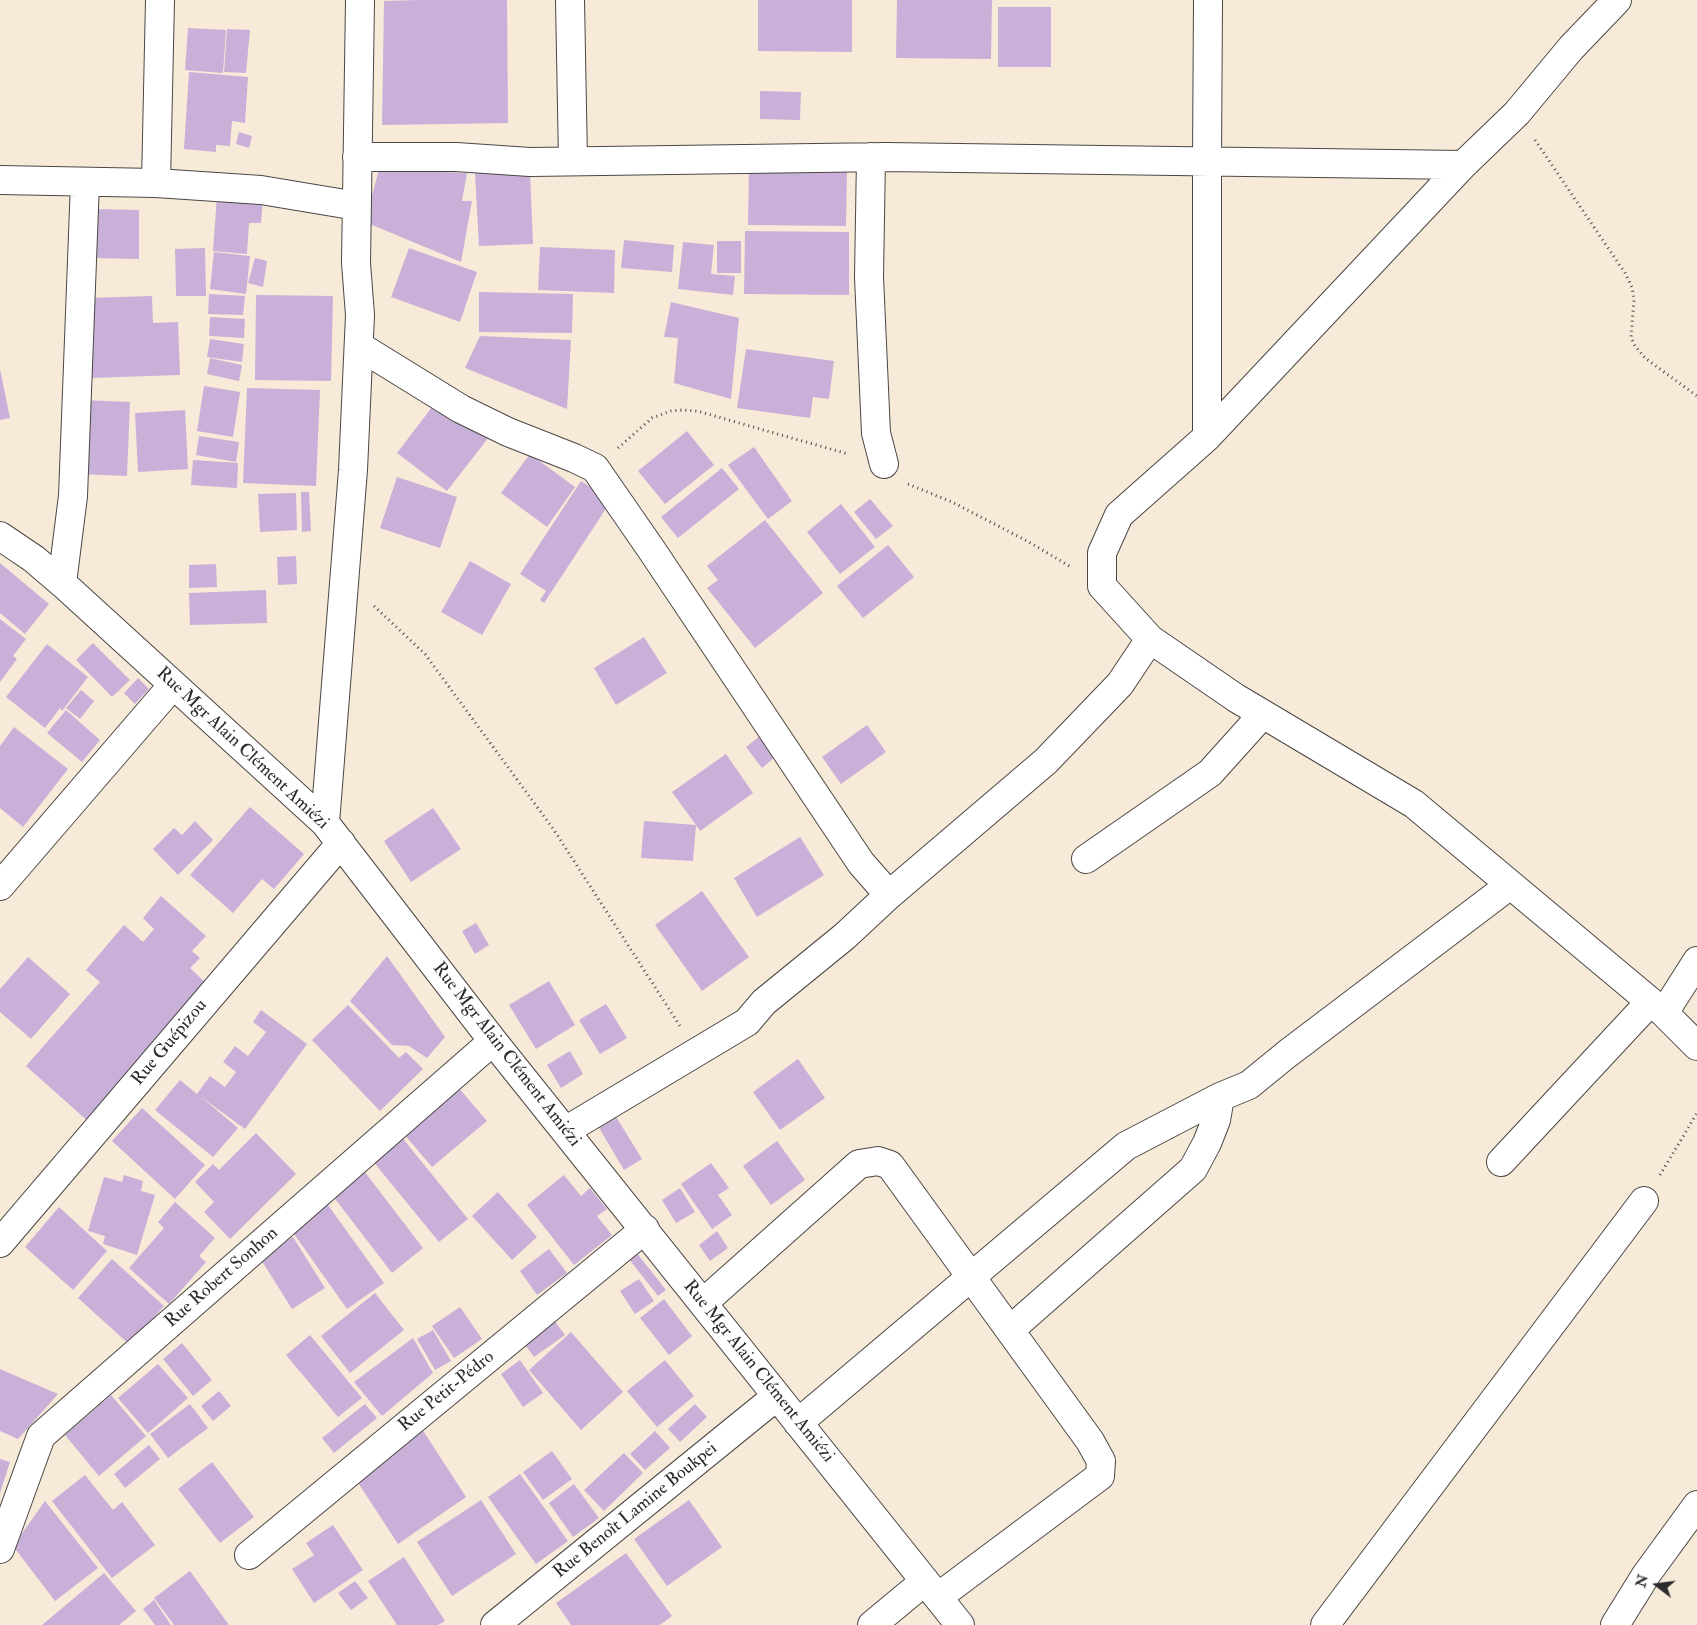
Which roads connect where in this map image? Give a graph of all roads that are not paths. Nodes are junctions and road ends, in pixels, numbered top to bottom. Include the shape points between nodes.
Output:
1 (160, 0) edge
2 (360, 0) edge
3 (570, 0) edge
4 (1208, 0) edge
5 (1617, 0) edge
6 (357, 156) junction
7 (871, 157) junction
8 (573, 161) junction
9 (1207, 161) junction
10 (1462, 165) junction
11 (0, 180) edge
12 (85, 182) junction
13 (156, 183) junction
14 (357, 206) junction
15 (358, 346) junction
16 (1207, 436) junction
17 (884, 464) road end
18 (0, 536) edge
19 (62, 583) junction
20 (1150, 639) junction
21 (173, 685) junction
22 (1263, 714) junction
23 (333, 833) junction
24 (1086, 858) dead end
25 (1510, 885) junction
26 (0, 886) edge
27 (889, 895) junction
28 (1697, 961) edge
29 (1657, 1008) junction
30 (493, 1041) junction
31 (1697, 1046) edge
32 (1220, 1097) junction
33 (565, 1130) junction
34 (1501, 1162) dead end
35 (1644, 1201) road end
36 (645, 1229) junction
37 (0, 1243) edge
38 (971, 1276) junction
39 (703, 1303) junction
40 (1010, 1330) junction
41 (777, 1396) junction
42 (798, 1423) junction
43 (1697, 1505) edge
44 (0, 1549) edge
45 (249, 1555) dead end
46 (932, 1589) junction
47 (495, 1625) edge
48 (872, 1625) edge
49 (960, 1625) edge
50 (1325, 1625) edge
51 (1615, 1625) edge

1 - 13 street
2 - 6 street
3 - 8 street
4 - 9 street
5 - 10 street via 1517,113
6 - 8 street
6 - 14 street
7 - 8 street
7 - 9 street
7 - 17 street via 869,277 876,433
9 - 10 street
9 - 16 street
10 - 16 street
11 - 12 street
12 - 13 street
12 - 19 street via 73,496
13 - 14 street via 261,190
14 - 15 street
15 - 23 street
15 - 27 street via 461,409 595,468 861,863
16 - 20 street via 1119,515 1102,553 1102,586
18 - 19 street, Rue Mgr Alain Clément Amiézi
19 - 21 street, Rue Mgr Alain Clément Amiézi
20 - 22 street
20 - 27 street via 1120,684 1046,761
21 - 23 street, Rue Mgr Alain Clément Amiézi
21 - 26 street
22 - 24 street via 1210,773
22 - 25 street via 1414,804
23 - 30 street, Rue Mgr Alain Clément Amiézi
23 - 37 street, Rue Guépizou
25 - 29 street
25 - 32 street via 1249,1085
27 - 33 street via 845,936 764,1002 747,1022
28 - 29 street
29 - 31 street
29 - 34 street
30 - 33 street, Rue Mgr Alain Clément Amiézi
30 - 44 street, Rue Robert Sonhon via 41,1436
32 - 38 street via 1126,1146
32 - 40 street via 1216,1120 1193,1169
33 - 36 street, Rue Mgr Alain Clément Amiézi
35 - 50 street
36 - 39 street, Rue Mgr Alain Clément Amiézi
36 - 45 street, Rue Petit-Pédro
38 - 39 street via 890,1166 878,1161 859,1164
38 - 40 street
38 - 42 street
39 - 41 street, Rue Mgr Alain Clément Amiézi
40 - 46 street via 1090,1441 1100,1461 1100,1476
41 - 42 street, Rue Mgr Alain Clément Amiézi
41 - 47 street, Rue Benoît Lamine Boukpei
42 - 46 street, Rue Mgr Alain Clément Amiézi
43 - 51 street via 1646,1575
46 - 48 street
46 - 49 street, Rue Mgr Alain Clément Amiézi

